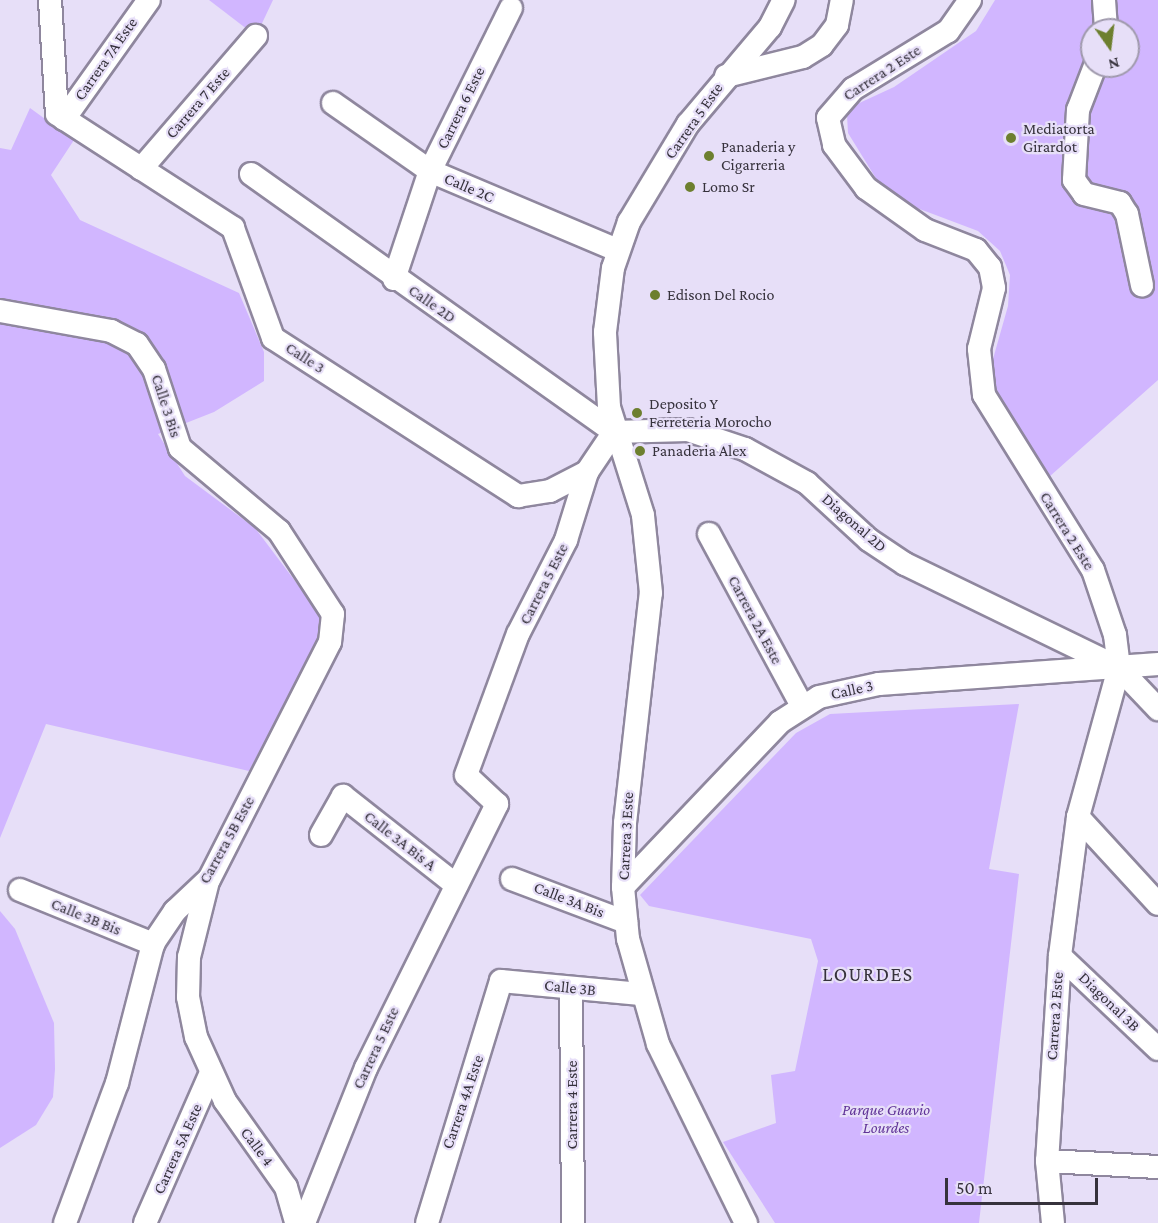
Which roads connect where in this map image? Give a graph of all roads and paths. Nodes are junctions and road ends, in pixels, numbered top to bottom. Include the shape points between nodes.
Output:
1 (50, 0) edge
2 (149, 0) edge
3 (784, 0) edge
4 (842, 0) edge
5 (970, 0) edge
6 (1104, 0) edge
7 (511, 8) dead end
8 (1106, 18) edge
9 (256, 36) dead end
10 (726, 76) junction
11 (1090, 78) edge
12 (333, 104) dead end
13 (61, 117) junction
14 (141, 169) junction
15 (430, 171) junction
16 (251, 174) dead end
17 (617, 250) junction
18 (394, 279) junction
19 (1142, 285) dead end
20 (0, 311) edge
21 (614, 432) junction
22 (587, 472) junction
23 (709, 534) dead end
24 (333, 624) joint
25 (1158, 664) edge
26 (1119, 668) junction
27 (802, 706) junction
28 (1158, 709) edge
29 (1078, 817) junction
30 (321, 835) dead end
31 (209, 879) junction
32 (512, 879) dead end
33 (456, 885) junction
34 (623, 887) junction
35 (20, 890) dead end
36 (1158, 904) edge
37 (626, 922) junction
38 (153, 944) junction
39 (1060, 956) junction
40 (501, 981) joint
41 (571, 988) junction
42 (640, 994) junction
43 (1158, 1049) edge
44 (210, 1075) junction
45 (1047, 1161) junction
46 (1158, 1167) edge
47 (65, 1223) edge
48 (145, 1223) edge
49 (296, 1223) edge
50 (304, 1223) edge
51 (427, 1223) edge
52 (573, 1223) edge
53 (746, 1223) edge
54 (1053, 1223) edge

1 - 13 street
2 - 13 street, Carrera 7A Este
3 - 10 street via 770,27
4 - 10 street, Carrera 5 Este via 837,25 822,45 803,57
5 - 26 street, Carrera 2 Este via 948,31 843,97 828,118 829,131 841,158 885,204 925,230 976,250 990,267 994,288 979,349 984,395 1093,570 1109,612
6 - 8 street
7 - 15 street, Carrera 6 Este
9 - 14 street, Carrera 7 Este
10 - 17 street, Carrera 5 Este via 688,124
11 - 19 street via 1078,110 1074,180 1084,194 1120,203 1127,213
12 - 15 street, Calle 2C
13 - 14 street, Calle 3
14 - 22 street, Calle 3 via 233,228 273,338 518,496 550,492
15 - 17 street, Calle 2C
15 - 18 street, Carrera 6 Este
16 - 18 street, Calle 2D
17 - 21 street, Carrera 5 Este via 604,358
18 - 21 street, Calle 2D
20 - 24 street, Calle 3 Bis via 111,331 137,344 154,369 180,448 279,531 326,597
21 - 22 street, Carrera 5 Este
21 - 26 street, Diagonal 2D via 688,430 745,449 807,483 869,540 905,564
21 - 34 street, Carrera 3 Este via 643,515 651,593 648,654 628,788
22 - 33 street, Carrera 5 Este via 566,540 518,634 466,775 497,804
23 - 27 street, Carrera 2A Este
24 - 31 street, Carrera 5B Este via 326,650
25 - 26 street, Calle 3
26 - 27 street, Calle 3 via 879,684
26 - 28 street
26 - 29 street, Carrera 2 Este
27 - 34 street, Calle 3
29 - 36 street
29 - 39 street, Carrera 2 Este
30 - 33 street, Calle 3A Bis A via 344,796
31 - 38 street, Carrera 5B Este via 175,911
31 - 44 street, Calle 4 via 188,977 191,1017
32 - 37 street, Calle 3A Bis
33 - 50 street, Carrera 5 Este via 366,1068
34 - 37 street, Carrera 3 Este
35 - 38 street, Calle 3B Bis
37 - 42 street, Carrera 3 Este
38 - 47 street, Carrera 5B Este via 117,1083
39 - 43 street, Diagonal 3B
39 - 45 street, Carrera 2 Este
40 - 41 street, Calle 3B
40 - 51 street, Carrera 4A Este
41 - 42 street, Calle 3B
41 - 52 street, Carrera 4 Este
42 - 53 street, Carrera 3 Este via 679,1093
44 - 48 street, Carrera 5A Este
44 - 49 street, Calle 4 via 285,1187
45 - 46 street
45 - 54 street, Carrera 2 Este

